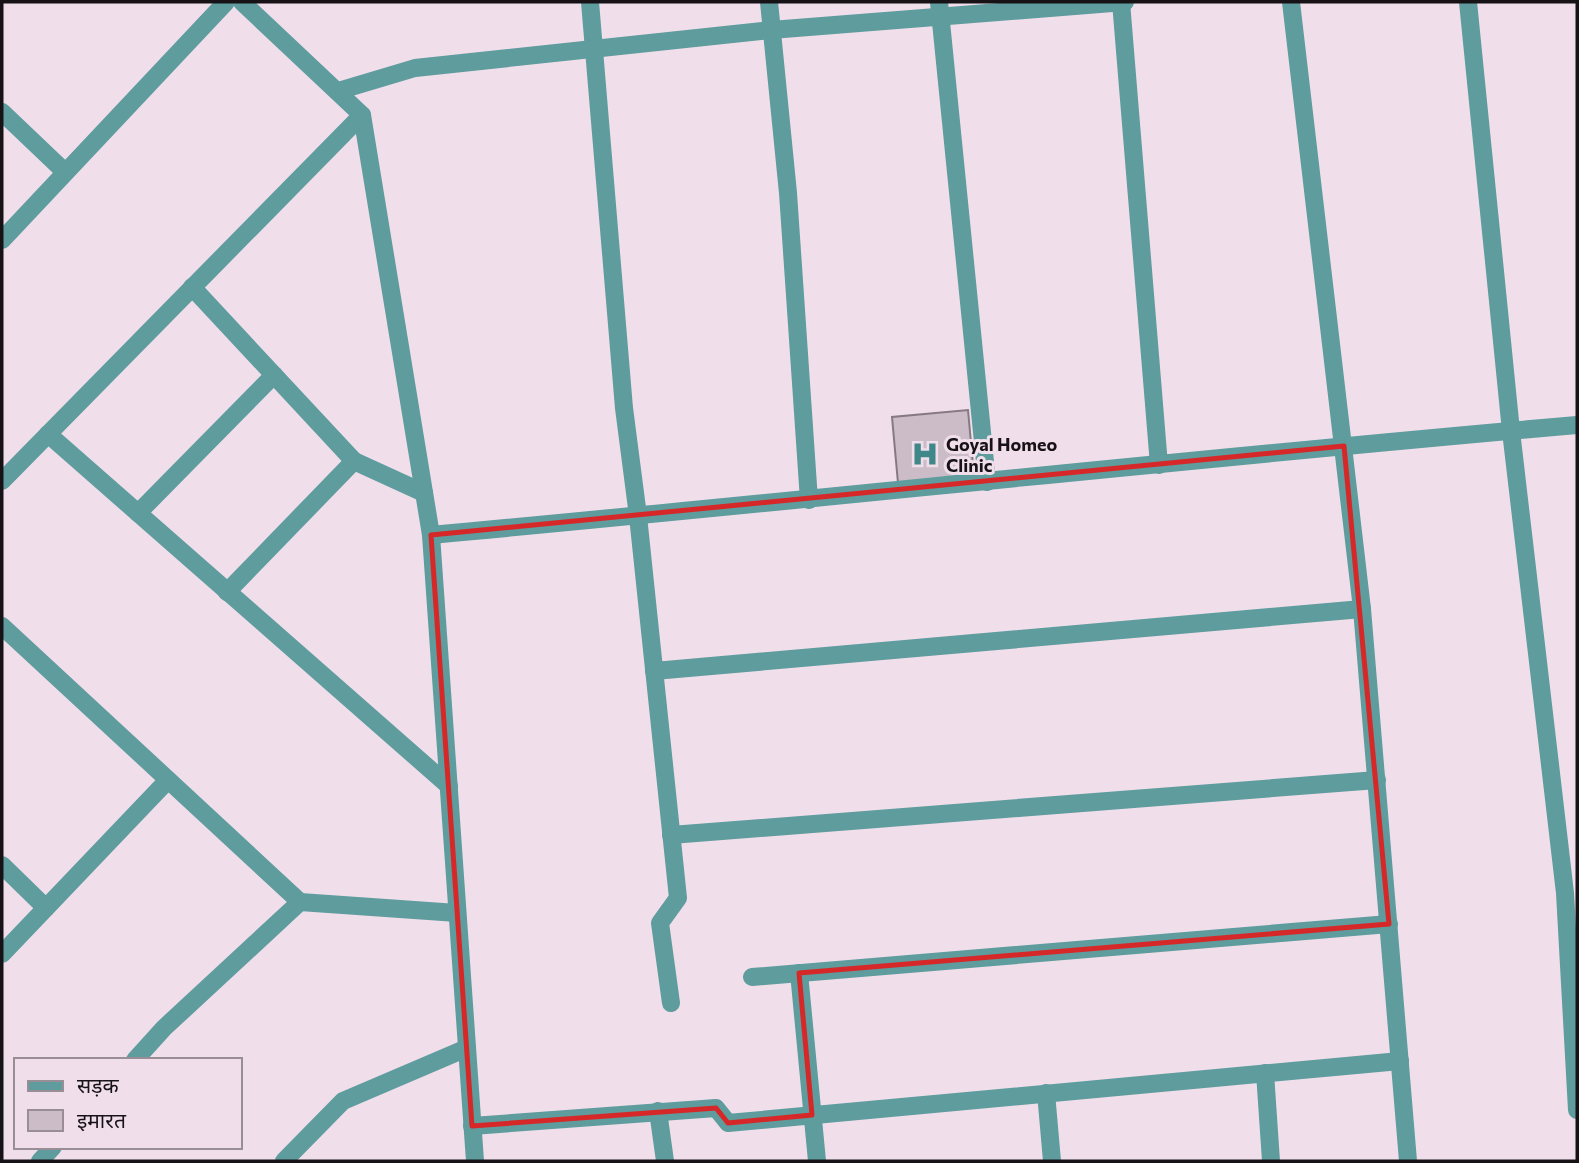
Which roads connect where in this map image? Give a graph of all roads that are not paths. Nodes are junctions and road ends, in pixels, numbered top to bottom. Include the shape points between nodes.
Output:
1 (226, 2) edge
2 (242, 2) edge
3 (590, 2) edge
4 (769, 2) edge
5 (1122, 2) edge
6 (1291, 2) edge
7 (1468, 2) edge
8 (940, 9) edge
9 (772, 30) junction
10 (596, 49) junction
11 (338, 92) junction
12 (2, 112) edge
13 (362, 115) junction
14 (65, 172) junction
15 (2, 240) edge
16 (192, 287) junction
17 (274, 375) junction
18 (1577, 425) edge
19 (1511, 431) junction
20 (48, 435) junction
21 (1344, 446) junction
22 (354, 461) junction
23 (1159, 465) junction
24 (2, 481) edge
25 (987, 482) junction
26 (424, 493) junction
27 (809, 500) junction
28 (138, 513) junction
29 (638, 516) junction
30 (431, 535) junction
31 (227, 592) junction
32 (1362, 609) junction
33 (2, 626) edge
34 (654, 671) junction
35 (168, 780) junction
36 (1377, 780) junction
37 (449, 786) junction
38 (671, 835) junction
39 (2, 865) edge
40 (300, 902) junction
41 (46, 908) junction
42 (457, 913) junction
43 (1389, 924) junction
44 (2, 954) edge
45 (799, 973) junction
46 (752, 977) dead end
47 (671, 1003) dead end
48 (467, 1048) junction
49 (137, 1058) edge
50 (1400, 1060) junction
51 (1265, 1073) junction
52 (1046, 1093) junction
53 (658, 1111) junction
54 (1577, 1111) edge
55 (812, 1115) junction
56 (472, 1126) junction
57 (284, 1161) edge
58 (475, 1161) edge
59 (665, 1161) edge
60 (817, 1161) edge
61 (1052, 1161) edge
62 (1271, 1161) edge
63 (1408, 1161) edge

1 - 14 street
2 - 11 street
3 - 10 street
4 - 9 street
5 - 8 street
5 - 23 street
6 - 21 street
7 - 19 street
8 - 9 street
8 - 25 street
9 - 10 street
9 - 27 street
10 - 11 street via 415,68
10 - 29 street via 624,408
11 - 13 street
12 - 14 street
13 - 16 street
13 - 26 street
14 - 15 street
16 - 17 street
16 - 20 street
17 - 22 street
17 - 28 street
18 - 19 street
19 - 21 street
19 - 54 street via 1565,893
20 - 24 street
20 - 28 street
21 - 23 street
21 - 32 street
22 - 26 street
22 - 31 street
23 - 25 street
25 - 27 street
26 - 30 street
27 - 29 street
28 - 31 street
29 - 30 street
29 - 34 street
30 - 37 street
31 - 37 street
32 - 34 street
32 - 36 street
33 - 35 street
34 - 38 street
35 - 40 street
35 - 41 street
36 - 38 street
36 - 43 street
37 - 42 street
38 - 47 street via 678,898 660,923
39 - 41 street
40 - 42 street
40 - 49 street
41 - 44 street
42 - 48 street
43 - 45 street
43 - 50 street
45 - 46 street
45 - 55 street
48 - 56 street
48 - 57 street via 343,1101
50 - 51 street
50 - 63 street
51 - 52 street
51 - 62 street
52 - 55 street
52 - 61 street
53 - 55 street via 716,1108 728,1123
53 - 56 street
53 - 59 street
55 - 60 street
56 - 58 street

